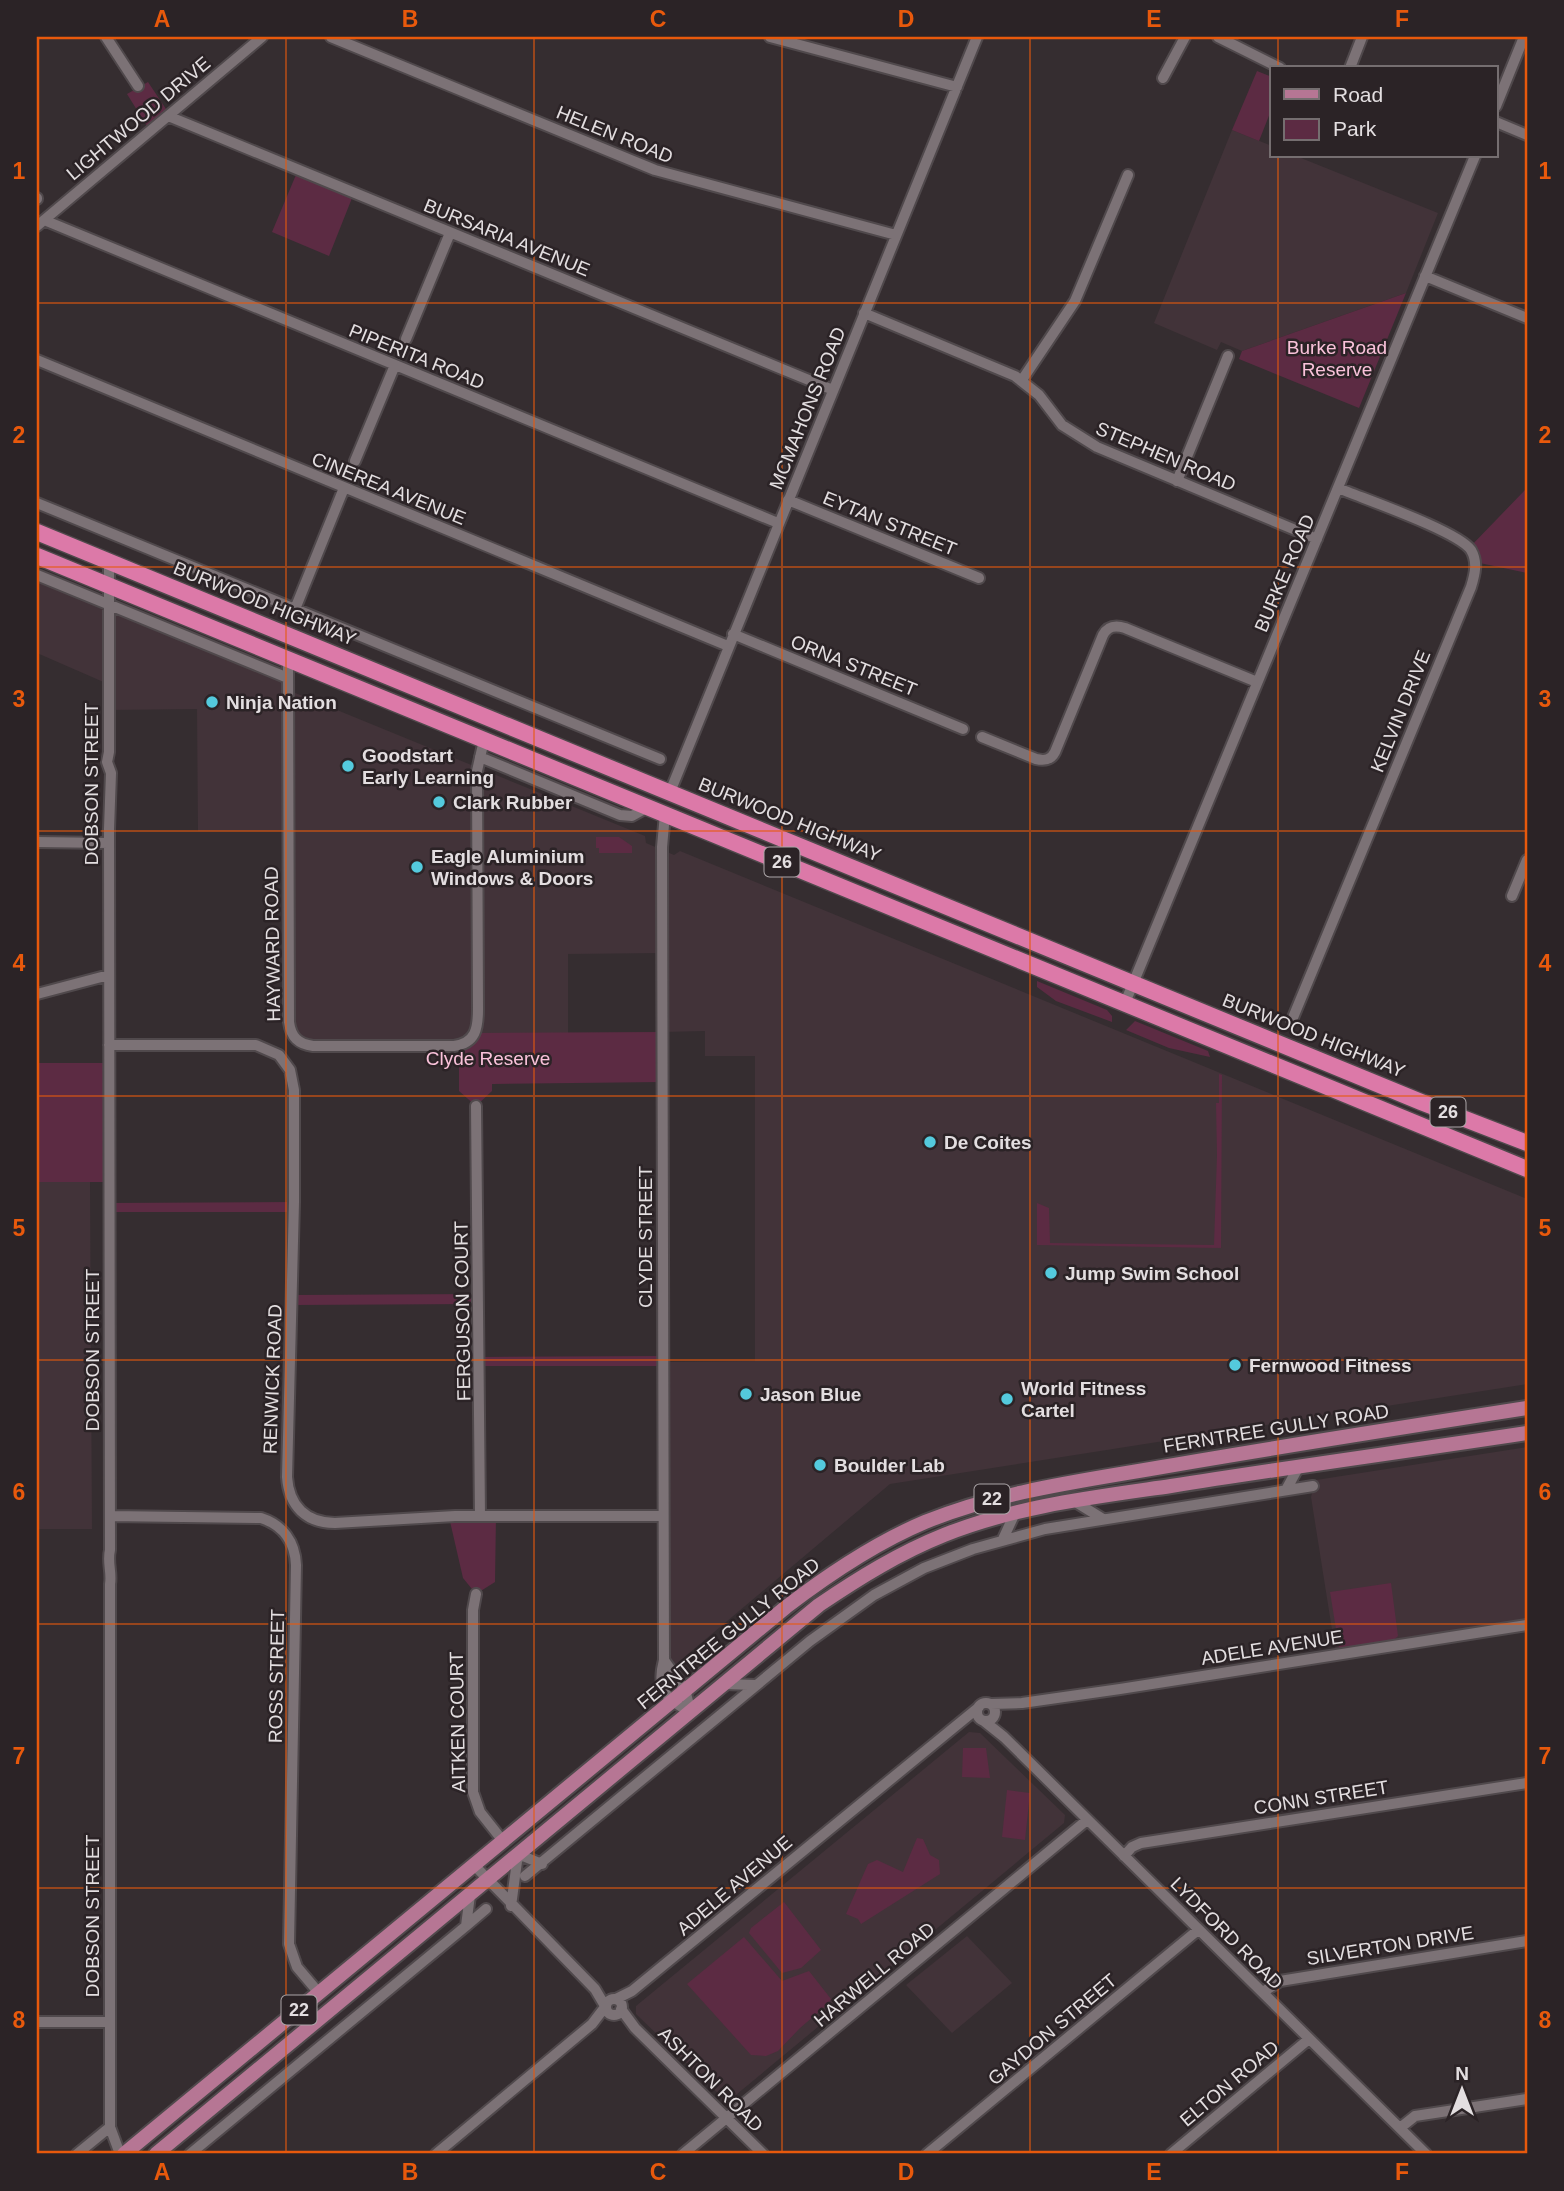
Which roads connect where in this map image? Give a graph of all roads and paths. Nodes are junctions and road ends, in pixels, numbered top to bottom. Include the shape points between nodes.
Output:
1 (106, 37) edge
2 (262, 37) edge
3 (331, 37) edge
4 (770, 37) edge
5 (977, 37) edge
6 (1185, 37) edge
7 (1218, 37) edge
8 (1362, 37) edge
9 (1524, 37) edge
10 (1276, 66) edge
11 (1351, 66) edge
12 (1163, 78) dead end
13 (138, 86) dead end
14 (957, 87) junction
15 (1498, 101) edge
16 (168, 116) junction
17 (1498, 123) edge
18 (1527, 135) edge
19 (1474, 158) edge
20 (1128, 175) dead end
21 (40, 223) edge
22 (450, 233) junction
23 (896, 236) junction
24 (1425, 276) junction
25 (864, 313) junction
26 (1527, 318) edge
27 (406, 339) dead end
28 (1228, 356) dead end
29 (37, 360) edge
30 (395, 365) junction
31 (1022, 380) junction
32 (833, 390) junction
33 (355, 461) dead end
34 (1177, 481) junction
35 (344, 488) junction
36 (1338, 488) junction
37 (788, 500) junction
38 (37, 503) edge
39 (778, 523) junction
40 (37, 532) edge
41 (1317, 539) junction
42 (37, 556) edge
43 (109, 562) junction
44 (37, 575) edge
45 (979, 578) dead end
46 (109, 585) junction
47 (109, 604) junction
48 (295, 609) junction
49 (1105, 615) dead end
50 (1110, 627) junction
51 (733, 634) junction
52 (728, 646) junction
53 (288, 659) junction
54 (288, 678) junction
55 (1257, 682) junction
56 (963, 729) dead end
57 (982, 737) dead end
58 (484, 740) junction
59 (480, 757) junction
60 (660, 759) dead end
61 (670, 792) junction
62 (648, 807) junction
63 (665, 814) junction
64 (37, 842) edge
65 (108, 843) junction
66 (1527, 860) edge
67 (1513, 896) dead end
68 (109, 975) junction
69 (1133, 984) junction
70 (37, 994) edge
71 (1125, 1003) junction
72 (1292, 1020) dead end
73 (109, 1045) junction
74 (476, 1106) dead end
75 (1527, 1143) edge
76 (1527, 1169) edge
77 (1527, 1408) edge
78 (1527, 1433) edge
79 (1227, 1455) junction
80 (1299, 1466) junction
81 (1230, 1476) junction
82 (1313, 1486) dead end
83 (1286, 1490) junction
84 (1074, 1501) junction
85 (1016, 1513) junction
86 (110, 1516) junction
87 (480, 1516) junction
88 (663, 1516) junction
89 (1103, 1519) junction
90 (1003, 1539) junction
91 (476, 1594) dead end
92 (1527, 1625) edge
93 (664, 1660) junction
94 (724, 1684) junction
95 (756, 1685) junction
96 (685, 1690) junction
97 (671, 1702) junction
98 (987, 1714) junction
99 (686, 1716) junction
100 (683, 1745) junction
101 (1527, 1783) edge
102 (1087, 1820) junction
103 (503, 1841) junction
104 (518, 1854) junction
105 (1124, 1856) junction
106 (542, 1864) junction
107 (474, 1865) junction
108 (525, 1876) dead end
109 (487, 1881) junction
110 (470, 1895) junction
111 (511, 1906) junction
112 (486, 1909) dead end
113 (466, 1926) junction
114 (1198, 1930) junction
115 (1527, 1941) edge
116 (1263, 1992) junction
117 (320, 1993) junction
118 (614, 2007) junction
119 (37, 2022) edge
120 (110, 2022) junction
121 (1309, 2039) junction
122 (1527, 2099) edge
123 (726, 2118) junction
124 (1400, 2128) junction
125 (112, 2133) junction
126 (138, 2143) junction
127 (1420, 2152) edge
128 (77, 2154) edge
129 (122, 2154) edge
130 (156, 2154) edge
131 (190, 2154) edge
132 (436, 2154) edge
133 (683, 2154) edge
134 (763, 2154) edge
135 (927, 2154) edge
136 (1171, 2154) edge

1 - 13 street
2 - 16 street, LIGHTWOOD DRIVE
3 - 23 street, HELEN ROAD via 655,170
4 - 14 street
5 - 14 street, MCMAHONS ROAD
6 - 12 street
7 - 10 street
8 - 11 street
9 - 15 street
14 - 23 street, MCMAHONS ROAD
16 - 21 street, LIGHTWOOD DRIVE
16 - 22 street, BURSARIA AVENUE
17 - 18 street
19 - 24 street, BURKE ROAD
20 - 31 street via 1075,301
21 - 30 street, PIPERITA ROAD
22 - 27 street
22 - 32 street, BURSARIA AVENUE
23 - 25 street, MCMAHONS ROAD
24 - 26 street
24 - 36 street, BURKE ROAD
25 - 31 street, STEPHEN ROAD
25 - 32 street, MCMAHONS ROAD
28 - 34 street
29 - 35 street, CINEREA AVENUE
30 - 33 street
30 - 39 street, PIPERITA ROAD
31 - 34 street, STEPHEN ROAD via 1075,435
32 - 37 street, MCMAHONS ROAD
34 - 41 street, STEPHEN ROAD
35 - 48 street
35 - 52 street, CINEREA AVENUE
36 - 41 street, BURKE ROAD
36 - 72 street, KELVIN DRIVE via 1454,536 1471,551 1475,570
37 - 39 street, MCMAHONS ROAD
37 - 45 street, EYTAN STREET
38 - 48 street, BURWOOD HIGHWAY
39 - 51 street, MCMAHONS ROAD
40 - 43 highway, BURWOOD HIGHWAY / 26
41 - 55 street, BURKE ROAD
42 - 46 highway, 26
43 - 46 street, DOBSON STREET
43 - 61 highway, BURWOOD HIGHWAY / 26
44 - 47 street
46 - 47 street, DOBSON STREET
46 - 53 highway, 26
47 - 54 street
47 - 65 street, DOBSON STREET
48 - 60 street, BURWOOD HIGHWAY
49 - 50 street
50 - 55 street via 1125,628
50 - 57 street via 1049,765
51 - 52 street, MCMAHONS ROAD
51 - 56 street, ORNA STREET
52 - 61 street, MCMAHONS ROAD
53 - 54 street, HAYWARD ROAD
53 - 58 highway, 26
54 - 59 street, HAYWARD ROAD via 289,1022 300,1043 454,1046 476,1033
55 - 69 street, BURKE ROAD
58 - 59 street, HAYWARD ROAD
58 - 62 highway, 26
59 - 62 street via 620,815 632,816
61 - 63 highway
61 - 69 highway, BURWOOD HIGHWAY / 26
62 - 63 highway, 26
63 - 71 highway, 26
63 - 88 street, CLYDE STREET
64 - 65 street
65 - 68 street, DOBSON STREET
66 - 67 street
68 - 70 street
68 - 73 street, DOBSON STREET
69 - 71 street, BURKE ROAD
69 - 75 highway, BURWOOD HIGHWAY / 26
71 - 76 highway, 26
73 - 86 street, DOBSON STREET
73 - 87 street, RENWICK ROAD via 256,1045 279,1055 290,1070 294,1202 287,1477 296,1506 323,1523
74 - 87 street, FERGUSON COURT
77 - 79 main road, FERNTREE GULLY ROAD / 22
78 - 80 main road, FERNTREE GULLY ROAD / 22
79 - 81 main road
79 - 96 main road, FERNTREE GULLY ROAD / 22 via 1031,1489 925,1522 820,1582
80 - 81 main road, FERNTREE GULLY ROAD / 22
80 - 83 street
81 - 84 main road, FERNTREE GULLY ROAD / 22
82 - 83 street
83 - 89 street
84 - 85 main road, FERNTREE GULLY ROAD / 22
84 - 89 street
85 - 90 street
85 - 94 main road, FERNTREE GULLY ROAD / 22 via 945,1534 870,1571 819,1605
86 - 117 street, ROSS STREET via 261,1518 280,1528 292,1544 296,1565 289,1944 297,1967
86 - 120 street, DOBSON STREET
87 - 88 street, RENWICK ROAD
88 - 93 street, CLYDE STREET
89 - 90 street
90 - 95 street via 924,1568 874,1595
91 - 103 street, AITKEN COURT via 473,1792 480,1812
92 - 98 street, ADELE AVENUE via 1022,1703
93 - 96 street
93 - 97 street, CLYDE STREET via 663,1689
94 - 95 street
94 - 99 main road, FERNTREE GULLY ROAD / 22
95 - 100 street
96 - 97 main road, FERNTREE GULLY ROAD / 22
96 - 99 street
97 - 99 street
97 - 103 main road, FERNTREE GULLY ROAD / 22
98 - 102 street, LYDFORD ROAD
98 - 118 street, ADELE AVENUE via 954,1726
99 - 100 street
99 - 104 main road, FERNTREE GULLY ROAD / 22
100 - 106 street
101 - 105 street, CONN STREET via 1141,1843
102 - 105 street, LYDFORD ROAD
102 - 123 street, HARWELL ROAD
103 - 107 main road, FERNTREE GULLY ROAD / 22
104 - 106 street
104 - 109 main road, FERNTREE GULLY ROAD / 22
104 - 111 street
105 - 114 street, LYDFORD ROAD
106 - 108 street
107 - 109 street, ASHTON ROAD
107 - 117 main road, FERNTREE GULLY ROAD / 22
109 - 110 main road, FERNTREE GULLY ROAD / 22
109 - 111 street, ASHTON ROAD
110 - 113 street
110 - 130 main road, FERNTREE GULLY ROAD / 22
111 - 118 street, ASHTON ROAD
112 - 113 street
113 - 131 street
114 - 116 street, LYDFORD ROAD
114 - 135 street, GAYDON STREET
115 - 116 street, SILVERTON DRIVE via 1280,1981
116 - 121 street, LYDFORD ROAD
117 - 126 main road, FERNTREE GULLY ROAD / 22
118 - 123 street, ASHTON ROAD
118 - 132 street, ADELE AVENUE
119 - 120 street
120 - 125 street, DOBSON STREET
121 - 124 street, LYDFORD ROAD
121 - 136 street, ELTON ROAD
122 - 124 street via 1415,2116
123 - 133 street, HARWELL ROAD
123 - 134 street, ASHTON ROAD
124 - 127 street, LYDFORD ROAD
125 - 126 street
125 - 128 street
125 - 129 street, DOBSON STREET
126 - 129 main road, FERNTREE GULLY ROAD / 22

